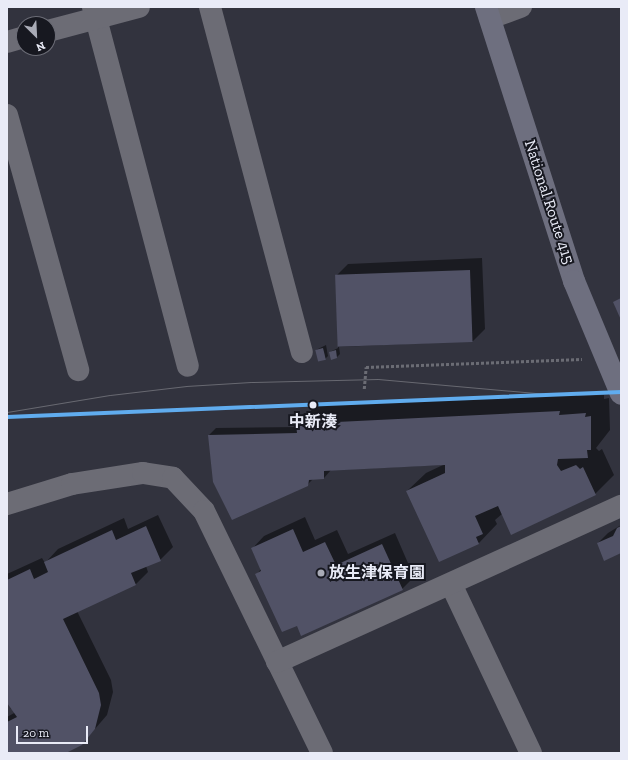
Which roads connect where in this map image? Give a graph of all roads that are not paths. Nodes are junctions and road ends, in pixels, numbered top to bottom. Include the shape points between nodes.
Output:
1 (139, 7) edge
2 (210, 7) edge
3 (521, 7) edge
4 (94, 13) edge
5 (488, 13) edge
6 (56, 28) edge
7 (7, 115) edge
8 (302, 352) dead end
9 (188, 366) dead end
10 (78, 370) dead end
11 (617, 373) edge
12 (621, 394) edge
13 (7, 504) edge
14 (621, 506) edge
15 (451, 584) junction
16 (278, 662) junction
17 (322, 753) edge
18 (531, 753) edge

1 - 4 street
2 - 8 street
3 - 5 street
4 - 6 street
4 - 9 street
5 - 11 highway, National Route 415 via 574,281
7 - 10 street
11 - 12 highway, National Route 415
13 - 16 street via 72,484 143,473 173,478 204,511
14 - 15 street
15 - 16 street
15 - 18 street
16 - 17 street

